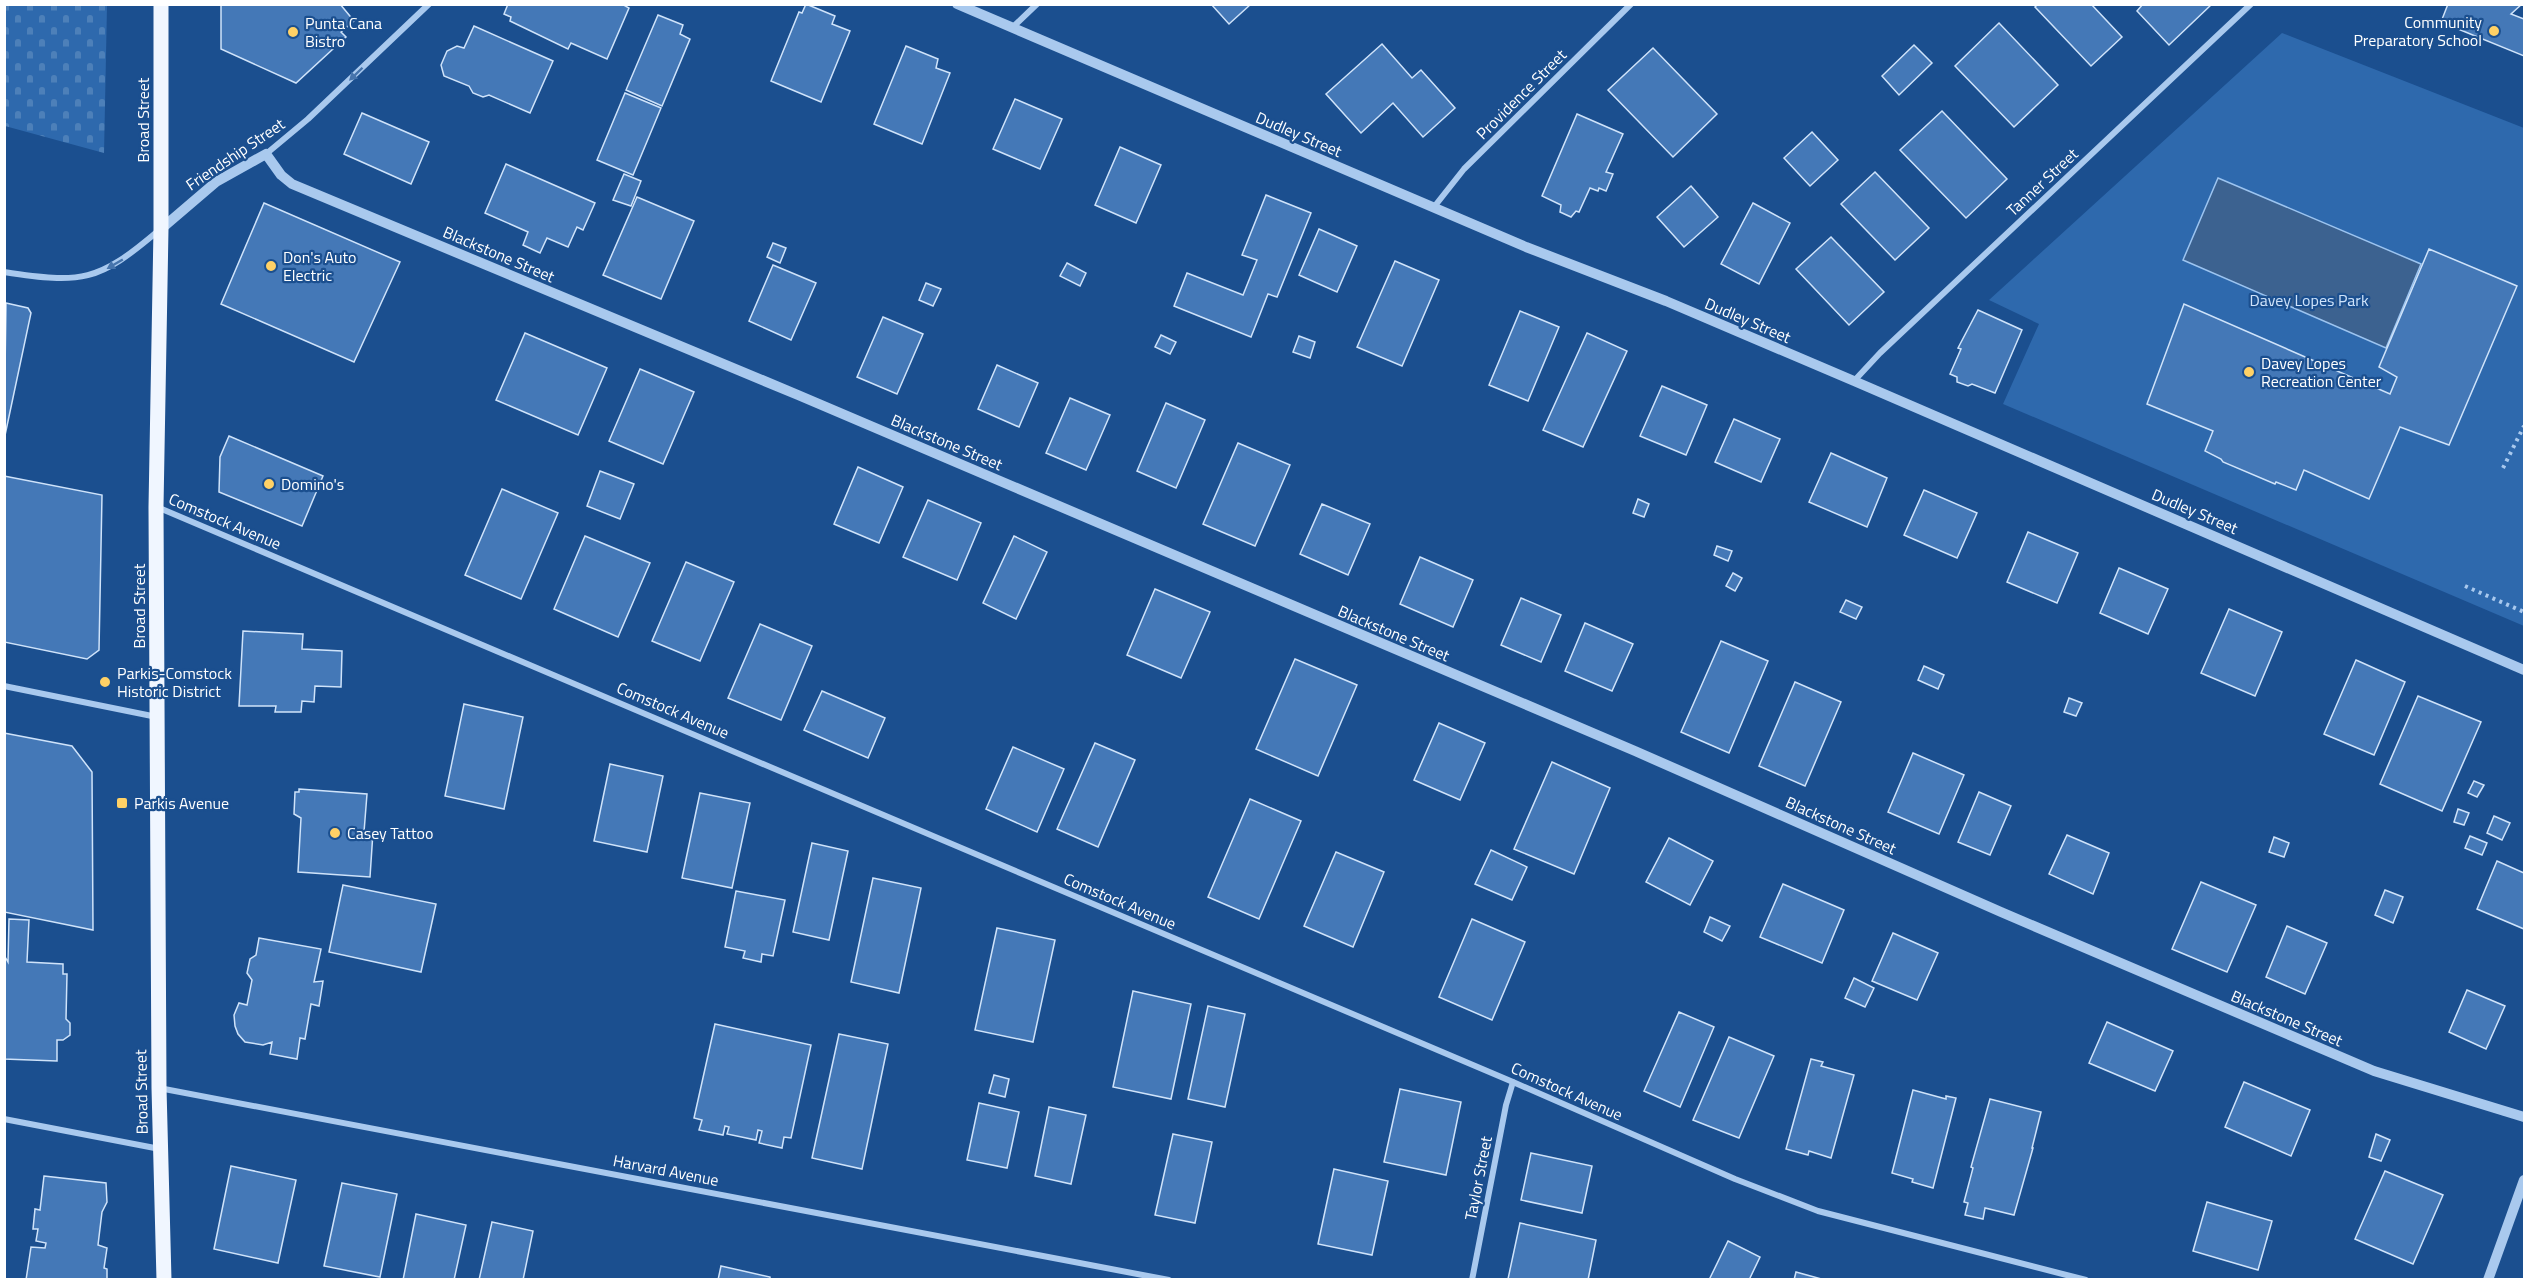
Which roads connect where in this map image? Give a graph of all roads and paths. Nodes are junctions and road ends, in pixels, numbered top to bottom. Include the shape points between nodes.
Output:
1 (161, 4) edge
2 (429, 4) edge
3 (957, 4) edge
4 (1037, 4) edge
5 (1631, 4) edge
6 (2251, 4) edge
7 (1012, 28) junction
8 (266, 154) junction
9 (1434, 207) junction
10 (161, 229) junction
11 (4, 272) edge
12 (1854, 381) junction
13 (2524, 426) edge
14 (2503, 468) dead end
15 (156, 507) junction
16 (2465, 586) dead end
17 (2524, 612) edge
18 (2524, 670) edge
19 (4, 686) edge
20 (157, 717) junction
21 (1513, 1082) junction
22 (159, 1088) junction
23 (2524, 1117) edge
24 (4, 1119) edge
25 (160, 1149) junction
26 (2524, 1180) edge
27 (164, 1280) edge
28 (1169, 1280) edge
29 (1472, 1280) edge
30 (2086, 1280) edge
31 (2488, 1280) edge

1 - 10 main road, Broad Street
2 -> 8 street, Friendship Street
3 - 7 street, Dudley Street
4 - 7 street
5 - 9 street, Providence Street via 1464,169
6 - 12 street, Tanner Street
7 - 9 street, Dudley Street
8 - 10 street, Friendship Street via 216,183
8 - 23 street, Blackstone Street via 281,175 298,187 787,390 1635,751 1990,908 2374,1071
9 - 12 street, Dudley Street
10 -> 11 street via 122,260 89,276 47,278
10 - 15 main road, Broad Street
12 - 18 street, Dudley Street
13 - 14 path
15 - 20 main road, Broad Street
15 - 21 street, Comstock Avenue
16 - 17 path
19 - 20 street
20 - 22 main road, Broad Street
21 - 29 street, Taylor Street
21 - 30 street, Comstock Avenue via 1818,1211
22 - 25 main road, Broad Street
22 - 28 street, Harvard Avenue
24 - 25 street
25 - 27 main road, Broad Street
26 - 31 street

